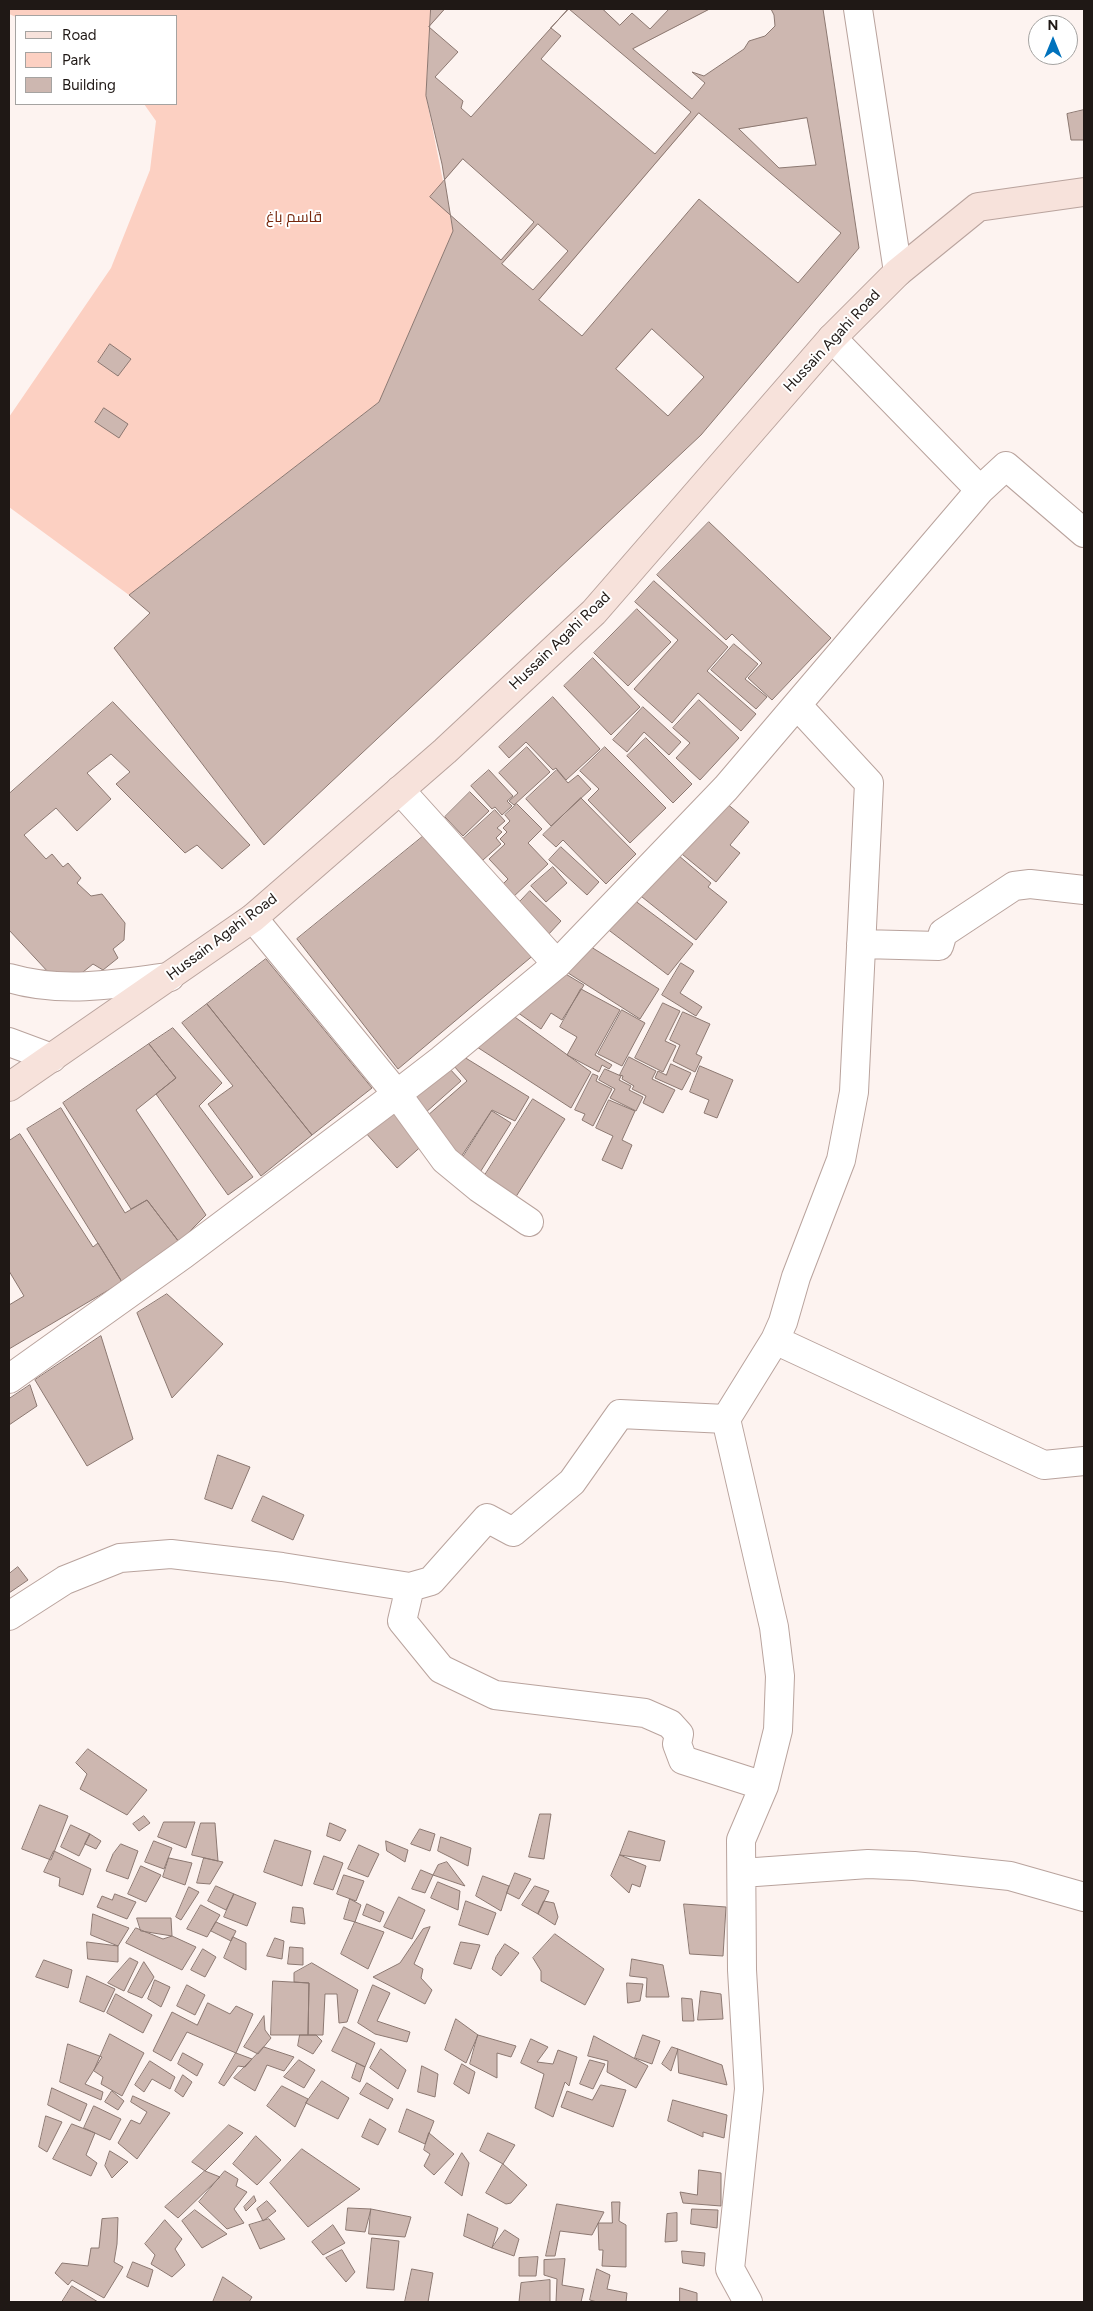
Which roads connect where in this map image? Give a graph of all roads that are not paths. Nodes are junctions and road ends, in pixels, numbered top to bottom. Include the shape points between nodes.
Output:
1 (858, 9) edge
2 (1084, 192) edge
3 (898, 272) junction
4 (832, 338) junction
5 (980, 490) junction
6 (1084, 534) edge
7 (797, 705) junction
8 (400, 790) junction
9 (1084, 890) edge
10 (253, 918) junction
11 (862, 944) junction
12 (557, 964) junction
13 (170, 976) junction
14 (9, 978) edge
15 (9, 1042) edge
16 (52, 1058) junction
17 (9, 1088) edge
18 (397, 1094) junction
19 (529, 1222) dead end
20 (775, 1340) junction
21 (9, 1379) edge
22 (726, 1418) junction
23 (1084, 1461) edge
24 (410, 1587) junction
25 (9, 1616) edge
26 (764, 1786) junction
27 (742, 1873) junction
28 (1084, 1897) edge
29 (748, 2302) edge

1 - 3 street
2 - 3 main road, Hussain Agahi Road via 978,207
3 - 4 main road, Hussain Agahi Road
4 - 5 street
4 - 8 main road, Hussain Agahi Road via 594,612
5 - 6 street via 1006,466
5 - 7 street
7 - 11 street via 868,783
7 - 12 street via 726,788
8 - 10 main road, Hussain Agahi Road
8 - 12 street
9 - 11 street via 1030,884 1014,886 943,933 939,946
10 - 13 main road, Hussain Agahi Road
10 - 18 street
11 - 20 street via 855,1084 841,1160
12 - 18 street
13 - 14 street via 63,988
13 - 16 main road, Hussain Agahi Road
15 - 16 street
16 - 17 main road, Hussain Agahi Road
18 - 19 street via 444,1160
18 - 21 street via 184,1254
20 - 22 street
20 - 23 street via 1044,1465
22 - 24 street via 620,1414 572,1482 512,1532 487,1518 431,1581
22 - 26 street via 774,1627 780,1676 778,1730
24 - 25 street via 171,1554 120,1558 65,1580
24 - 26 street via 402,1620 442,1669 495,1695 645,1713 670,1724 679,1734 677,1744 683,1760
26 - 27 street via 741,1840
27 - 28 street via 868,1864 914,1866 1010,1876
27 - 29 street via 742,1970 749,2089 730,2269

